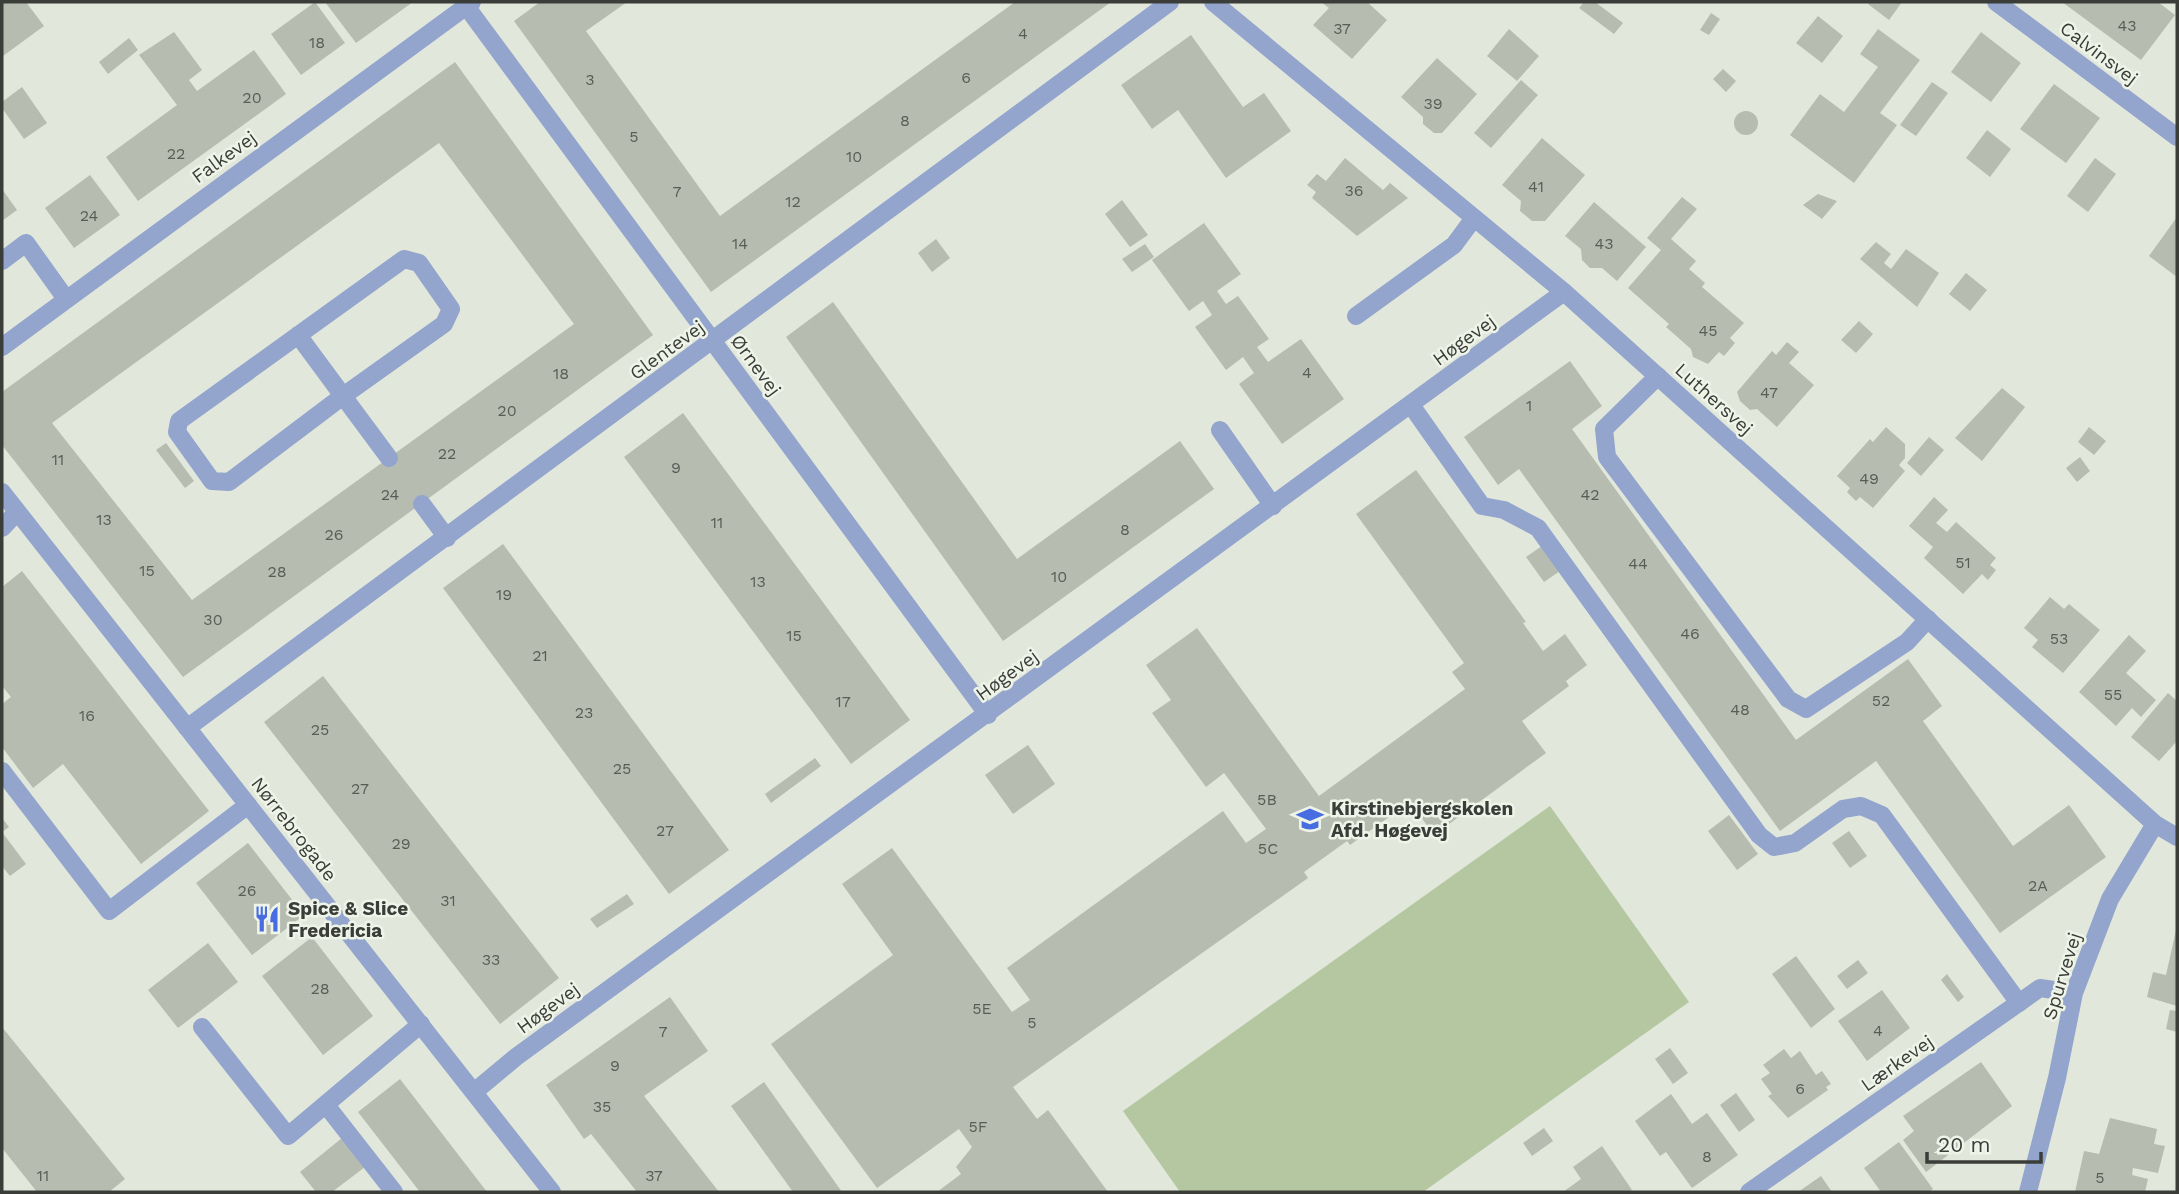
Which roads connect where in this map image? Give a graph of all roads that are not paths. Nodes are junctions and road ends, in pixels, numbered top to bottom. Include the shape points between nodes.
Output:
1 (1170, 2) edge
2 (1213, 2) edge
3 (1996, 2) edge
4 (468, 4) edge
5 (2177, 138) edge
6 (1474, 218) junction
7 (2, 261) edge
8 (1564, 292) junction
9 (66, 299) junction
10 (1356, 316) dead end
11 (298, 335) junction
12 (713, 342) junction
13 (2, 347) edge
14 (1658, 376) junction
15 (343, 396) junction
16 (1411, 405) junction
17 (1220, 429) dead end
18 (389, 458) dead end
19 (2, 492) edge
20 (422, 504) dead end
21 (1273, 506) junction
22 (17, 512) junction
23 (2, 528) edge
24 (447, 538) junction
25 (1928, 619) junction
26 (988, 715) junction
27 (187, 728) junction
28 (2, 771) edge
29 (248, 805) junction
30 (2155, 824) junction
31 (2177, 837) edge
32 (2074, 993) junction
33 (2020, 1003) junction
34 (421, 1024) junction
35 (202, 1027) dead end
36 (474, 1092) junction
37 (326, 1105) junction
38 (394, 1192) edge
39 (552, 1192) edge
40 (1749, 1192) edge
41 (2028, 1192) edge

1 - 12 street, Glentevej
2 - 6 street, Luthersvej
3 - 5 street, Calvinsvej
4 - 9 street, Falkevej
4 - 12 street, Ørnevej
6 - 8 street, Luthersvej
6 - 10 street via 1454,245
7 - 9 street via 26,243
8 - 14 street, Luthersvej
8 - 16 street, Høgevej
9 - 13 street, Falkevej
11 - 15 street
11 - 15 street via 404,259 419,263 451,310 444,324
11 - 15 street via 179,421 177,432 212,481 229,482
12 - 24 street, Glentevej
12 - 26 street, Ørnevej
14 - 25 street, Luthersvej
14 - 25 street via 1604,429 1607,457 1788,699 1806,709 1907,642
15 - 18 street
16 - 21 street, Høgevej
16 - 33 street via 1482,506 1504,510 1538,528 1759,835 1774,847 1795,843 1843,809 1861,806 1882,815
17 - 21 street
19 - 22 street, Nørrebrogade
20 - 24 street
21 - 26 street, Høgevej
22 - 23 street
22 - 27 street, Nørrebrogade
24 - 27 street, Glentevej
25 - 30 street, Luthersvej
26 - 36 street, Høgevej
27 - 29 street, Nørrebrogade
28 - 29 street via 109,911
29 - 34 street, Nørrebrogade
30 - 31 street, Luthersvej
30 - 32 street, Spurvevej via 2110,899
32 - 33 street, Lærkevej via 2040,988
32 - 41 street, Spurvevej
33 - 40 street, Lærkevej
34 - 36 street, Nørrebrogade
34 - 37 street
35 - 37 street via 288,1136
36 - 39 street, Nørrebrogade
37 - 38 street

